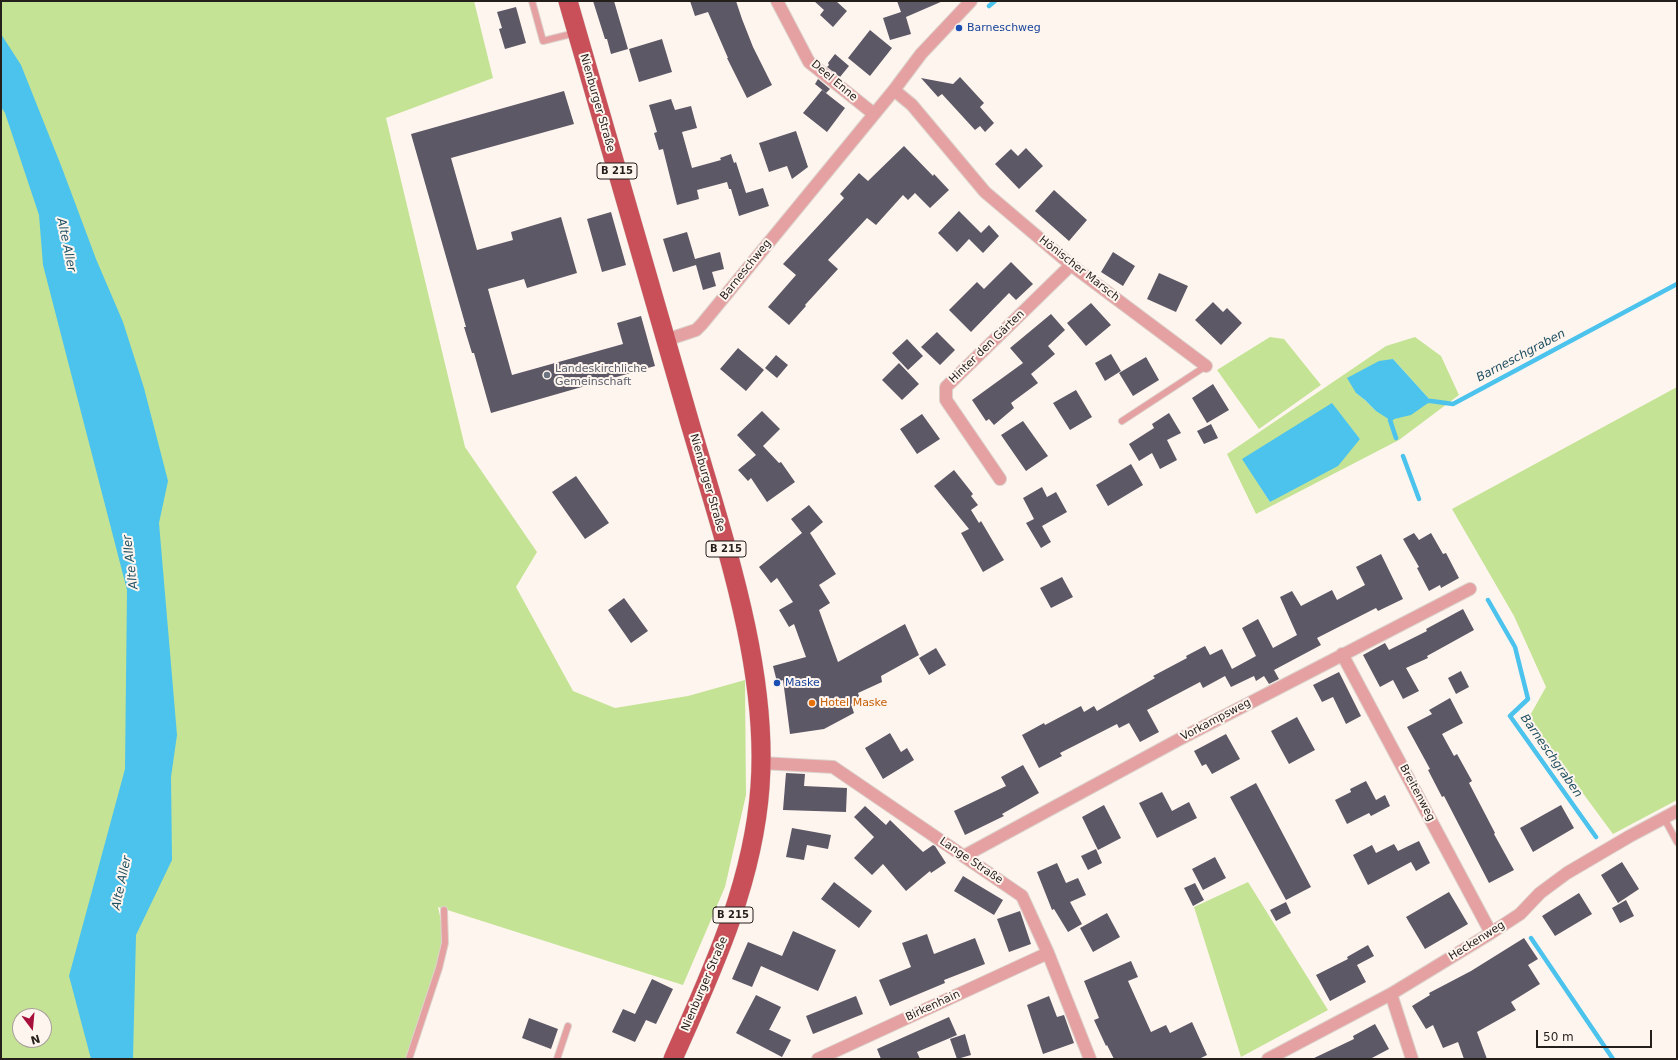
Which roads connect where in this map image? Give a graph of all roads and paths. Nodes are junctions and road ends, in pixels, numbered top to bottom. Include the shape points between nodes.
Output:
1 (532, 1) edge
2 (568, 1) edge
3 (777, 1) edge
4 (971, 1) edge
5 (577, 33) junction
6 (894, 90) junction
7 (874, 114) junction
8 (1071, 265) junction
9 (666, 340) junction
10 (1206, 366) joint
11 (1122, 421) dead end
12 (1000, 479) dead end
13 (1470, 589) dead end
14 (1342, 654) junction
15 (761, 763) junction
16 (1677, 811) edge
17 (1664, 818) junction
18 (1677, 842) edge
19 (964, 856) junction
20 (444, 910) dead end
21 (1491, 933) junction
22 (1048, 953) junction
23 (1390, 994) junction
24 (568, 1026) dead end
25 (409, 1059) edge
26 (557, 1059) edge
27 (673, 1059) edge
28 (818, 1059) edge
29 (1090, 1059) edge
30 (1268, 1059) edge
31 (1412, 1059) edge

1 - 5 lane via 543,41
2 - 5 main road, Nienburger Straße / B 215
3 - 7 street, Deel Enne via 809,62
4 - 6 street, Barneschweg via 921,54
5 - 9 main road, Nienburger Straße / B 215
6 - 7 street, Barneschweg
6 - 8 street, Hönischer Marsch via 912,105 986,192
7 - 9 street, Barneschweg via 702,324 696,330
8 - 10 street, Hönischer Marsch
8 - 12 street, Hinter den Gärten via 946,387 946,400
9 - 15 main road, Nienburger Straße / B 215 via 742,609 758,708
10 - 11 lane, Hönischer Marsch
13 - 14 street, Vorkampsweg
14 - 19 street, Vorkampsweg
14 - 21 street, Breitenweg
15 - 19 street, Lange Straße via 832,767
15 - 27 main road, Nienburger Straße / B 215 via 756,822 750,858 740,893 716,961
16 - 17 street, Heckenweg
17 - 18 lane
17 - 21 street, Heckenweg via 1567,874 1540,894 1520,914
19 - 22 street, Lange Straße via 1022,896
20 - 25 lane via 445,943 440,968
21 - 23 street, Heckenweg
22 - 28 street, Birkenhain
22 - 29 street, Lange Straße
23 - 30 street, Heckenweg
23 - 31 street
24 - 26 lane

